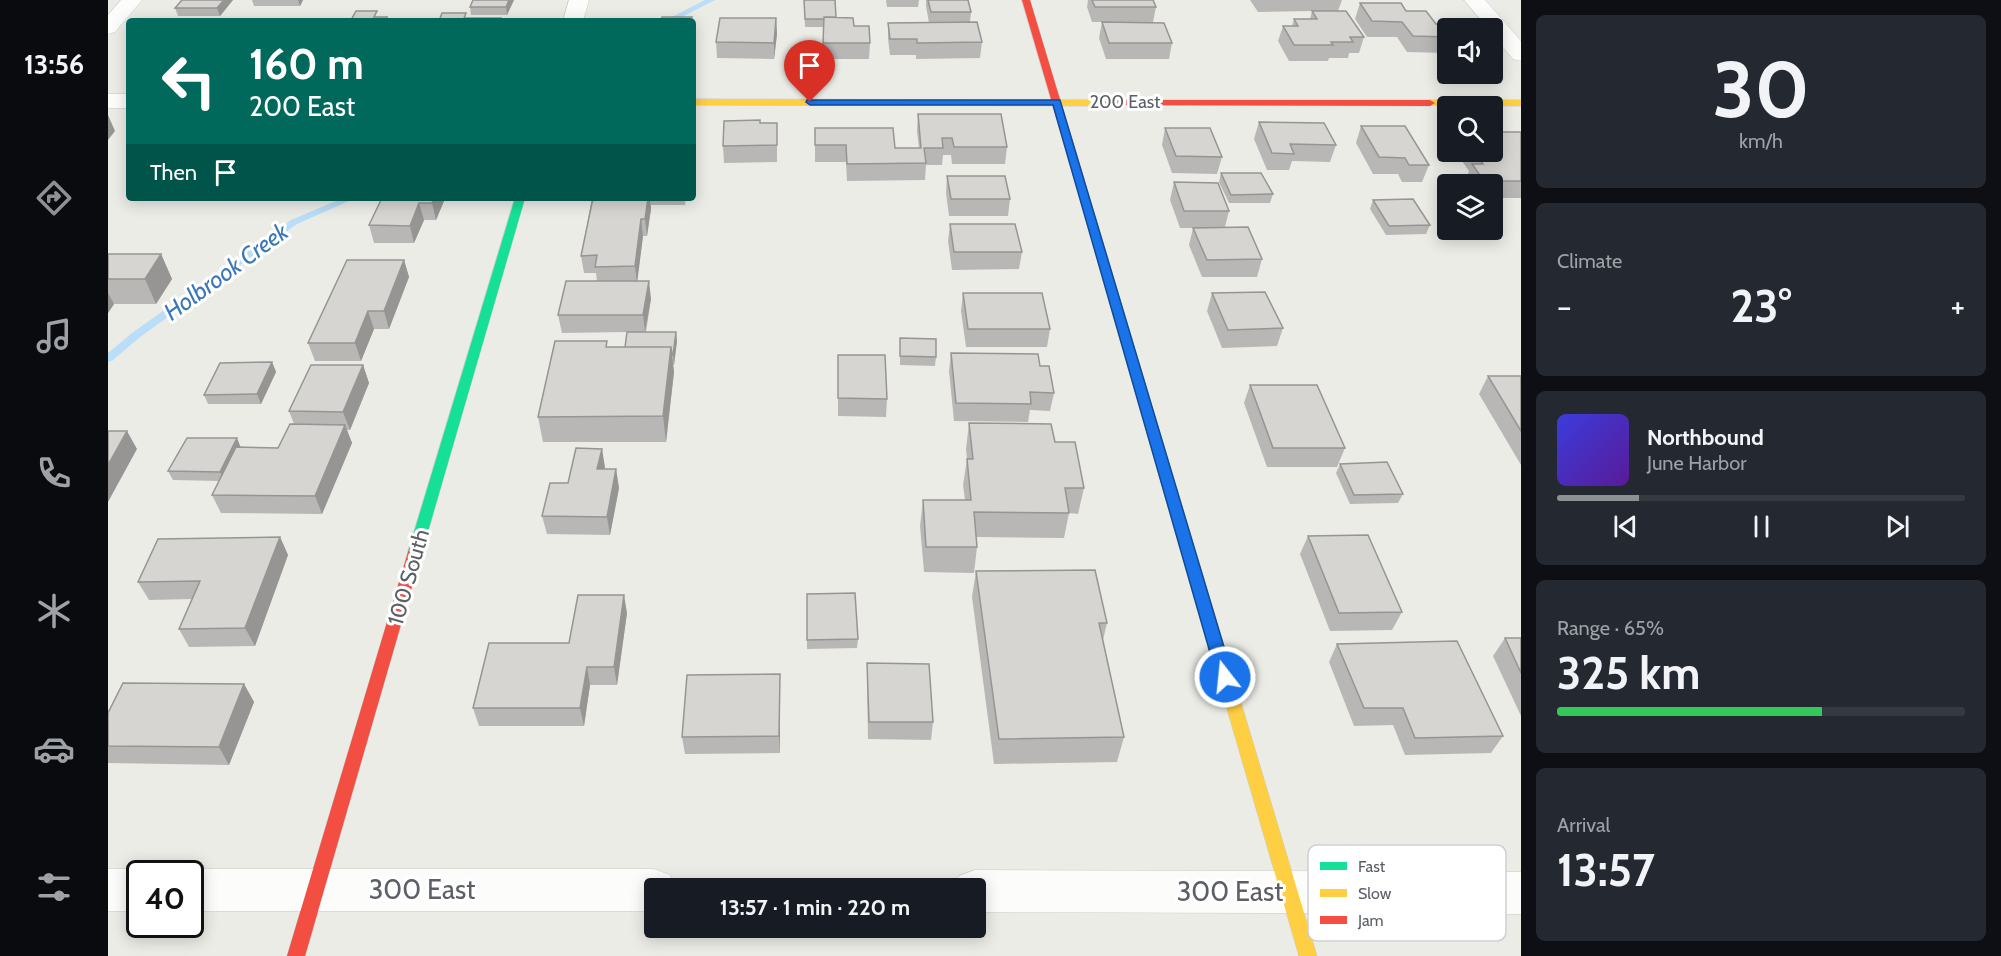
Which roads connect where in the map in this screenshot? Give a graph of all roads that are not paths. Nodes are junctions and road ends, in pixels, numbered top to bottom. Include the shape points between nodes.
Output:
1 (132, 0) edge
2 (579, 0) edge
3 (1026, 0) edge
4 (1474, 0) edge
5 (574, 18) edge
6 (108, 28) edge
7 (1521, 54) edge
8 (108, 101) edge
9 (126, 101) edge
10 (696, 102) edge
11 (1056, 102) junction
12 (1521, 103) edge
13 (519, 201) edge
14 (108, 890) edge
15 (126, 890) edge
16 (204, 890) edge
17 (315, 890) junction
18 (644, 890) edge
19 (986, 891) edge
20 (1288, 892) junction
21 (1308, 892) edge
22 (1506, 893) edge
23 (1521, 893) edge
24 (296, 956) edge
25 (1308, 956) edge

1 - 6 street
2 - 5 street
3 - 11 street
4 - 7 street
8 - 9 street
10 - 11 street, 200 East
11 - 12 street, 200 East
11 - 20 street
13 - 17 street, 100 South
14 - 15 street
16 - 17 street, 300 East
17 - 18 street, 300 East
17 - 24 street, 100 South
19 - 20 street, 300 East
20 - 21 street, 300 East
20 - 25 street
22 - 23 street, 300 East

